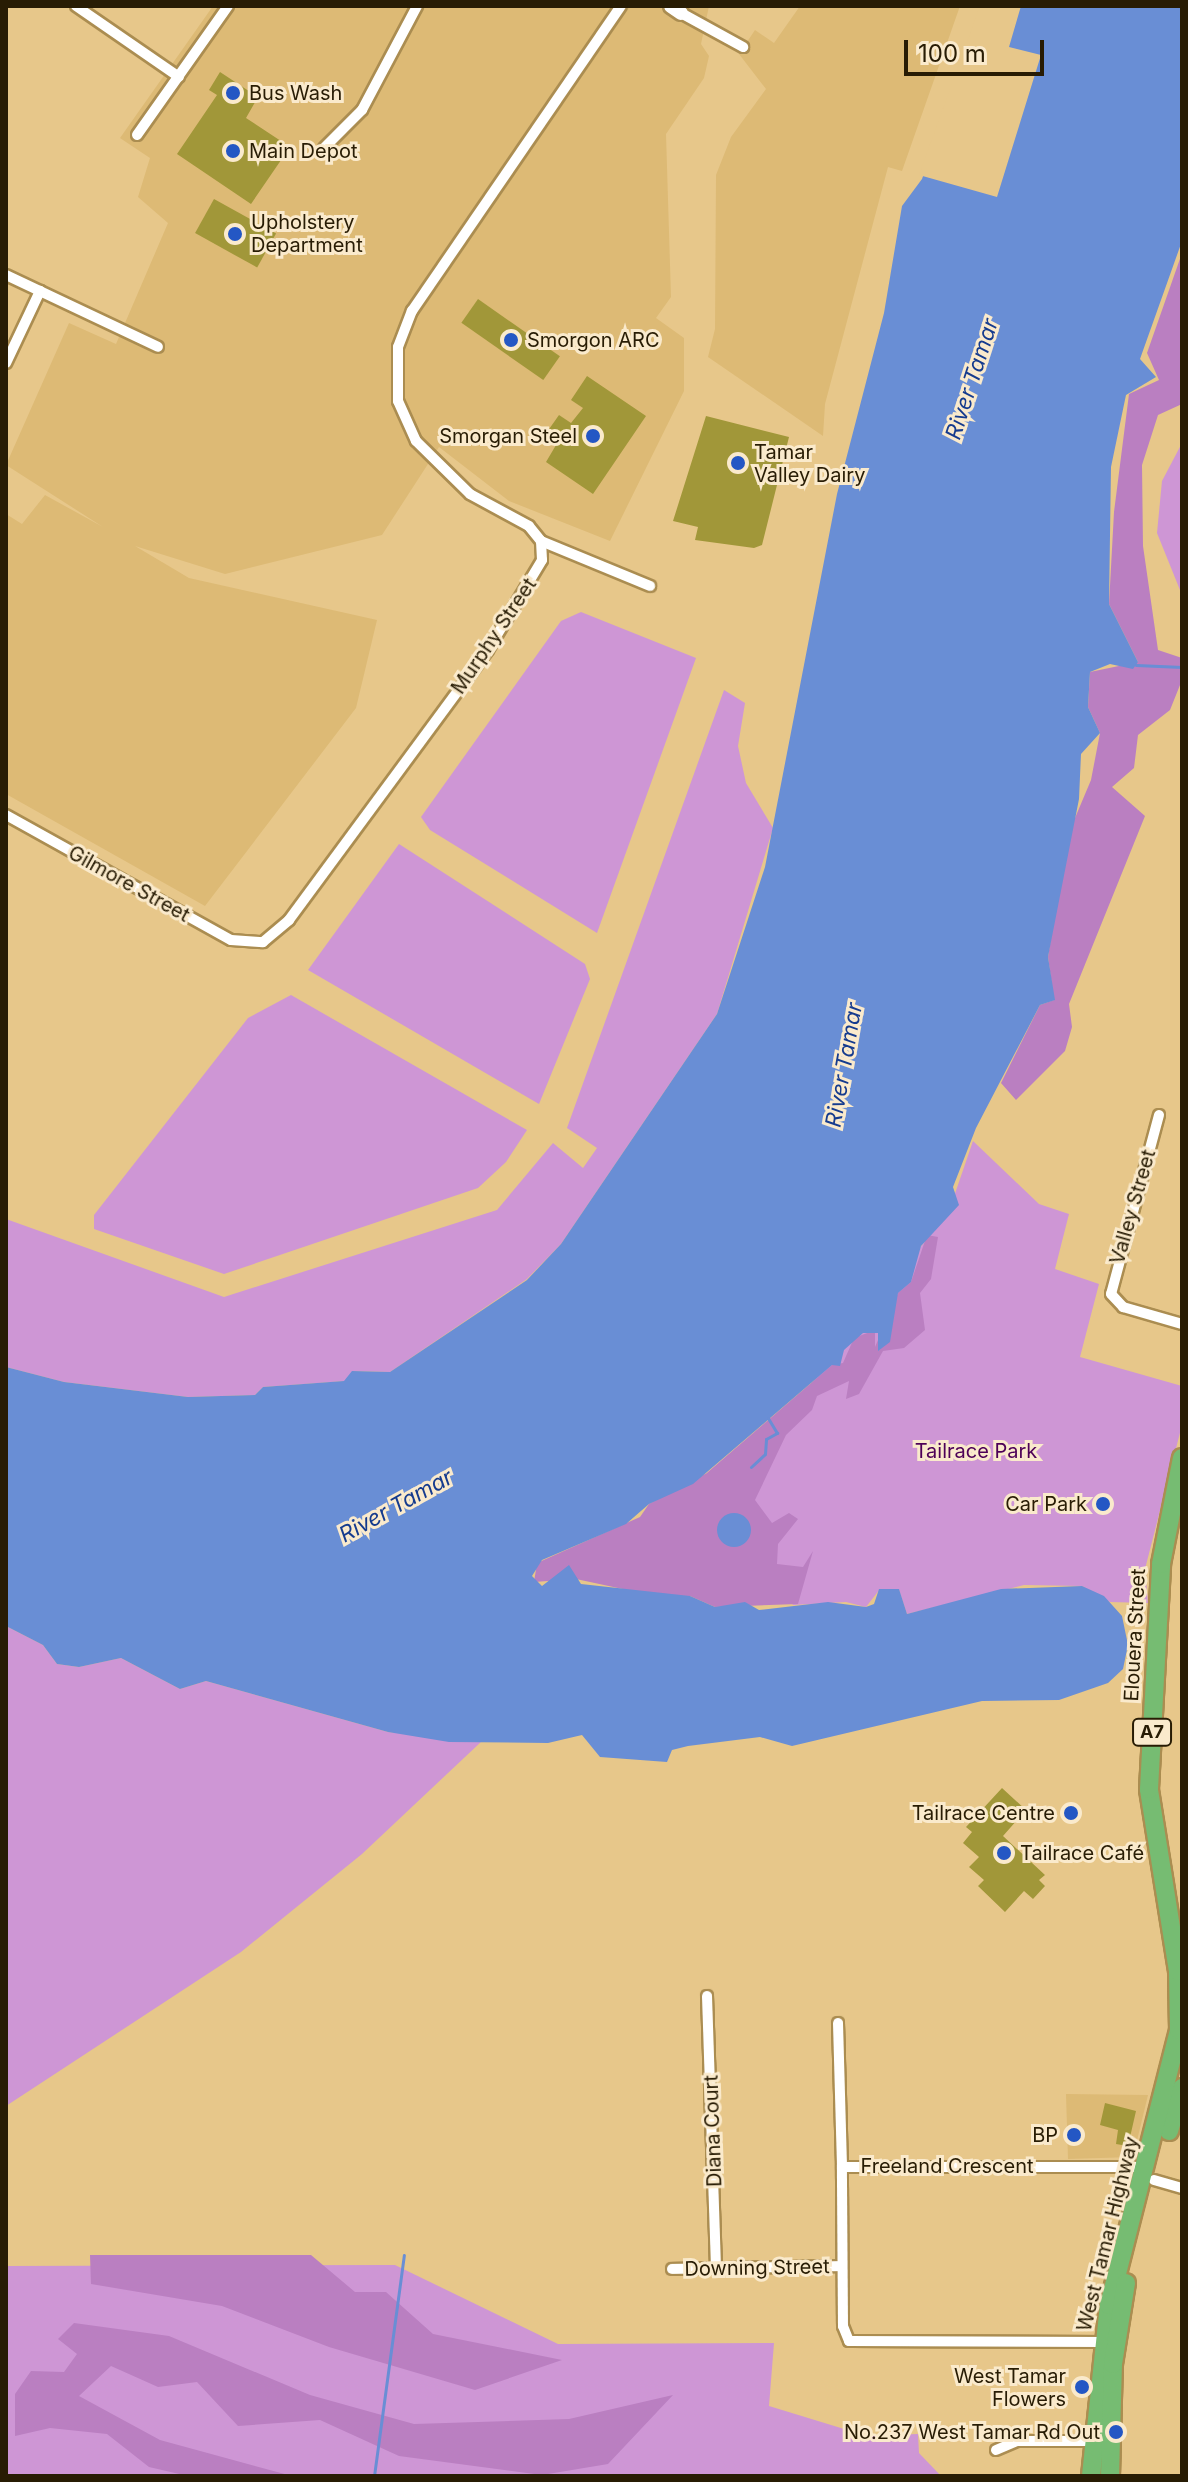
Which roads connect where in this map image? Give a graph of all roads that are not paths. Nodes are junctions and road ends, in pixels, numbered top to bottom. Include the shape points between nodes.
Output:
1 (76, 6) edge
2 (228, 6) edge
3 (417, 6) edge
4 (621, 6) edge
5 (676, 9) edge
6 (743, 47) dead end
7 (179, 77) junction
8 (137, 135) dead end
9 (324, 148) dead end
10 (6, 275) edge
11 (40, 291) junction
12 (158, 347) dead end
13 (6, 363) edge
14 (541, 541) junction
15 (650, 586) dead end
16 (6, 815) edge
17 (254, 944) joint
18 (1159, 1115) dead end
19 (1182, 1324) edge
20 (1182, 1458) edge
21 (707, 1996) dead end
22 (1181, 1996) edge
23 (838, 2023) dead end
24 (1182, 2088) edge
25 (842, 2167) junction
26 (1150, 2174) junction
27 (1182, 2188) edge
28 (842, 2266) junction
29 (716, 2267) junction
30 (672, 2269) dead end
31 (1103, 2342) junction
32 (1093, 2441) junction
33 (996, 2450) dead end
34 (1091, 2476) edge
35 (1110, 2476) edge

1 - 7 street
2 - 7 street
3 - 9 street via 362,110
4 - 14 street via 412,311 398,347 398,401 426,455 470,494 529,526
5 - 6 street
7 - 8 street
10 - 11 street
11 - 12 street
11 - 13 street
14 - 15 street
14 - 17 street, Murphy Street via 536,576 488,650 289,920
16 - 17 street, Gilmore Street via 219,935
18 - 19 street, Valley Street via 1110,1289 1123,1307
20 - 22 highway, Elouera Street / A7 via 1161,1564 1149,1789
21 - 29 street, Diana Court
22 - 26 highway, West Tamar Highway / A7
23 - 25 street
24 - 26 highway, West Tamar Highway / A7
25 - 26 street, Freeland Crescent
25 - 28 street, Freeland Crescent
26 - 27 street, Freeland Crescent
26 - 31 highway, West Tamar Highway / A7
26 - 35 highway, West Tamar Highway / A7 via 1118,2330
28 - 29 street, Downing Street
28 - 31 street, Freeland Crescent via 844,2334 856,2345
29 - 30 street, Downing Street
31 - 32 highway, West Tamar Highway / A7
32 - 33 street via 1017,2441
32 - 34 highway, West Tamar Highway / A7

